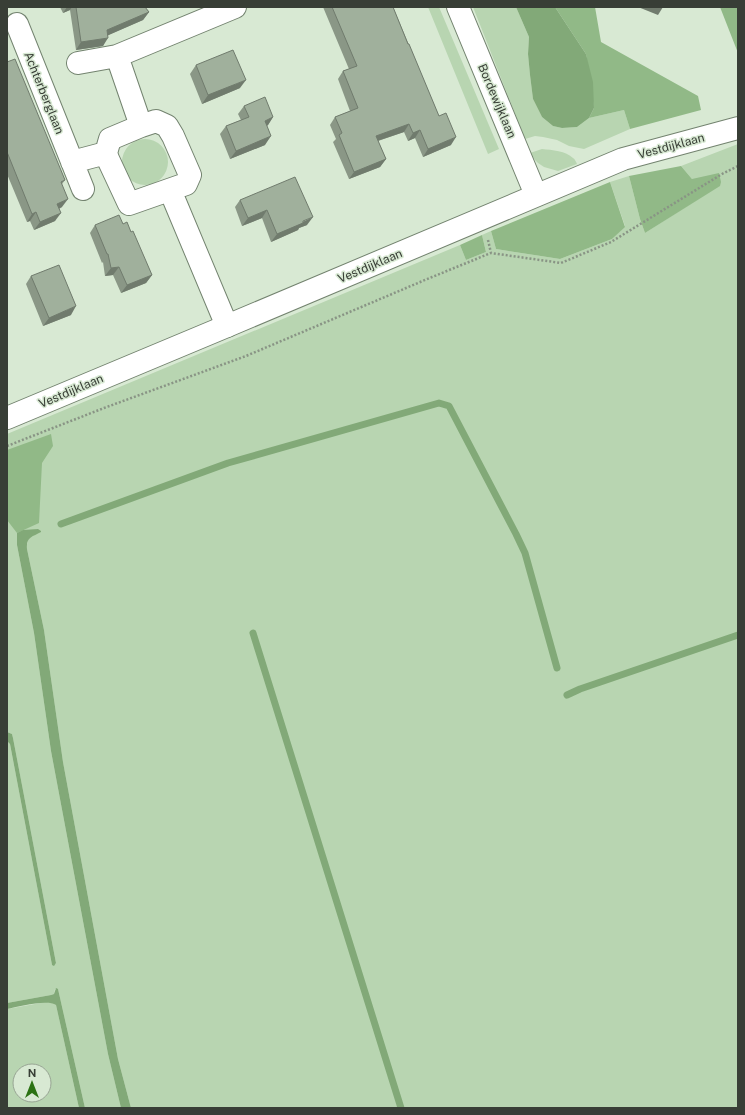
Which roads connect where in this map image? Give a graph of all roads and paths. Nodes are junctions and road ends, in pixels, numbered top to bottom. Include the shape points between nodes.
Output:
1 (236, 7) edge
2 (458, 7) edge
3 (17, 24) dead end
4 (117, 56) junction
5 (78, 63) dead end
6 (141, 126) junction
7 (738, 128) edge
8 (106, 152) junction
9 (72, 162) junction
10 (738, 166) edge
11 (83, 189) dead end
12 (170, 190) junction
13 (536, 195) junction
14 (227, 326) junction
15 (7, 418) edge
16 (7, 446) edge

1 - 4 street
2 - 13 street, Bordewijklaan
3 - 9 street, Achterberglaan
4 - 5 street
4 - 6 street
6 - 8 street via 110,139
6 - 12 street via 156,121 167,126 173,136 190,174 186,184
7 - 13 street, Vestdijklaan via 623,159
8 - 9 street
8 - 12 street via 129,204
9 - 11 street, Achterberglaan
10 - 16 path via 611,242 561,263 491,254 246,356
12 - 14 street
13 - 14 street, Vestdijklaan
14 - 15 street, Vestdijklaan

